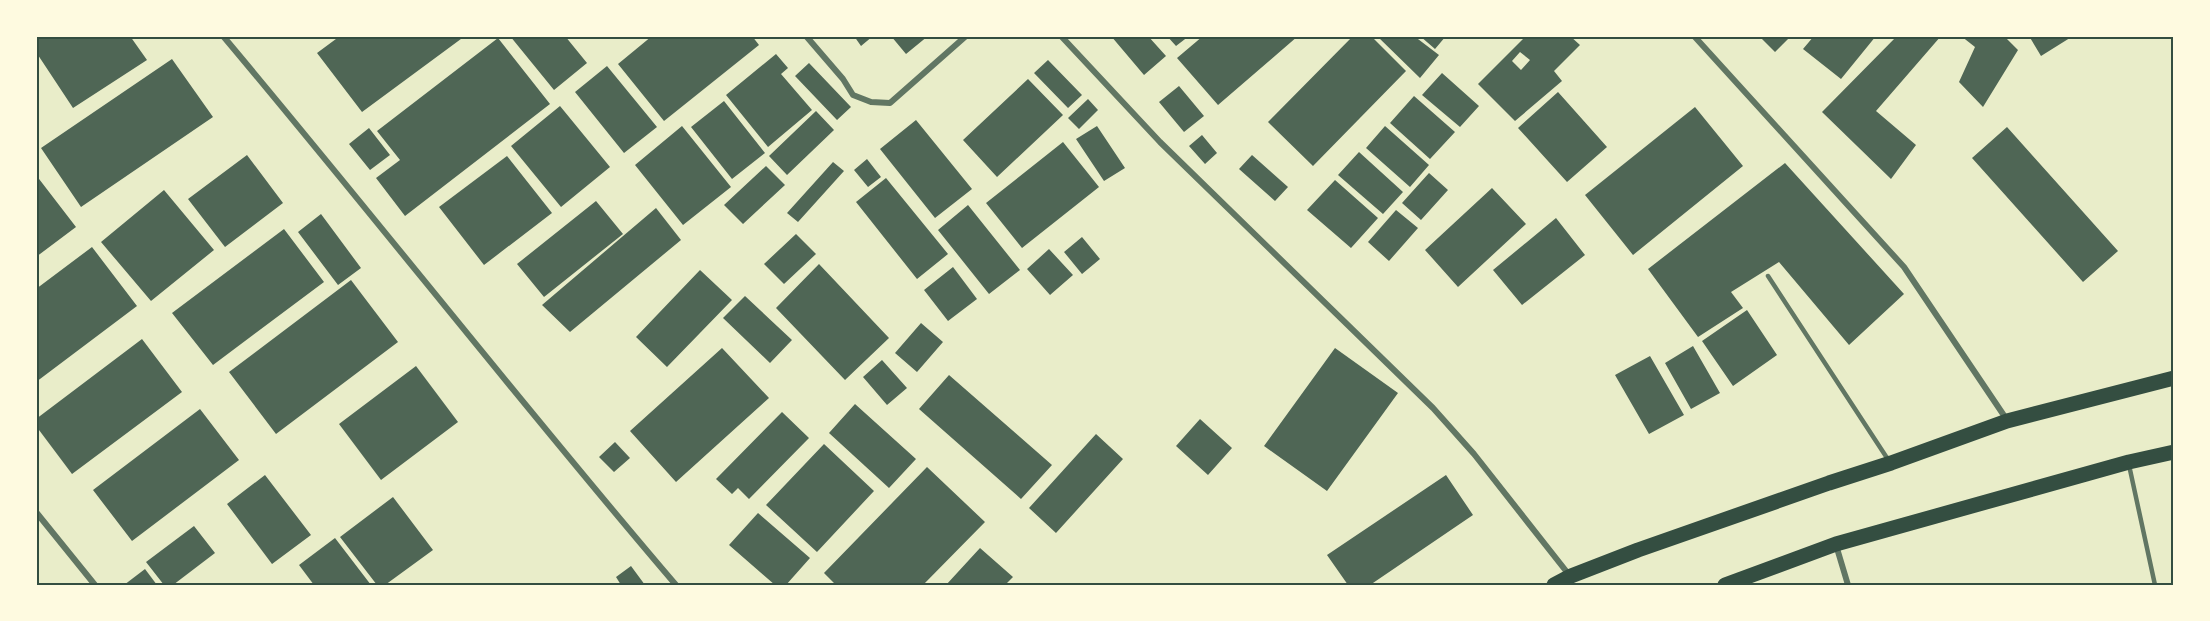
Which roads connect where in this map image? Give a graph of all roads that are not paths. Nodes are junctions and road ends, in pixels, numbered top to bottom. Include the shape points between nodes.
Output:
1 (223, 36) edge
2 (806, 36) edge
3 (966, 36) edge
4 (1060, 36) edge
5 (1694, 36) edge
6 (1768, 276) dead end
7 (2174, 378) edge
8 (2007, 421) junction
9 (2174, 452) edge
10 (2129, 462) junction
11 (1891, 463) junction
12 (36, 512) edge
13 (1836, 544) junction
14 (1570, 576) junction
15 (94, 585) edge
16 (676, 585) edge
17 (1554, 585) edge
18 (1725, 585) edge
19 (1848, 585) edge
20 (2155, 585) edge

1 - 16 street
2 - 3 street via 853,94 871,102 890,103
4 - 14 street via 1160,142 1433,408
5 - 8 street via 1904,267
6 - 11 lane
7 - 8 main road
8 - 11 main road
9 - 10 main road
10 - 13 main road
10 - 20 lane
11 - 14 main road
12 - 15 street
13 - 18 main road
13 - 19 street
14 - 17 main road

